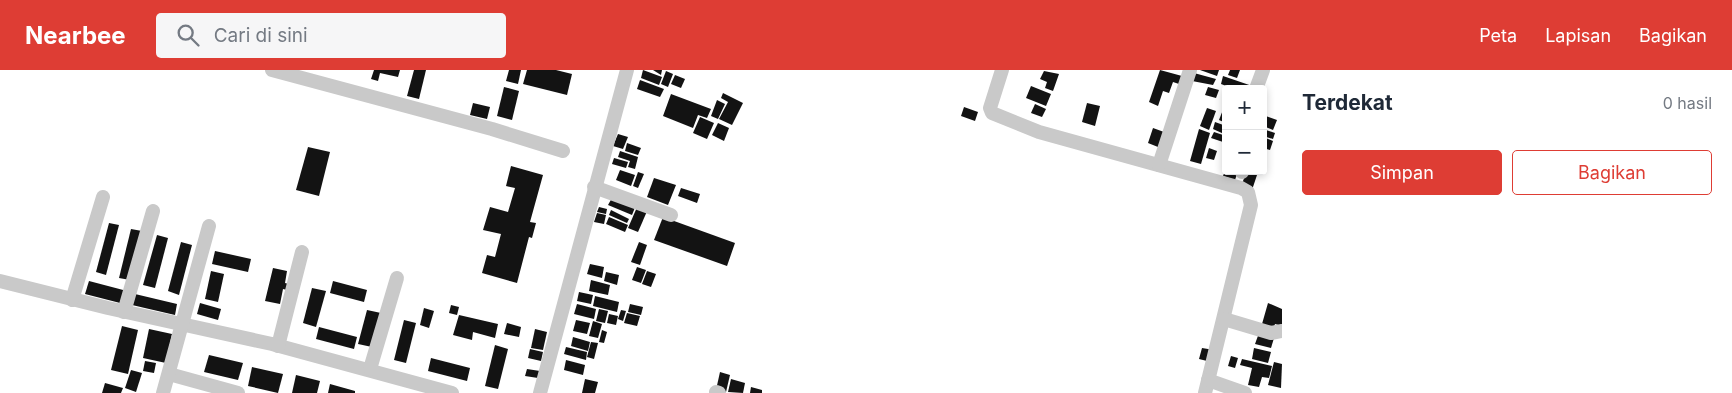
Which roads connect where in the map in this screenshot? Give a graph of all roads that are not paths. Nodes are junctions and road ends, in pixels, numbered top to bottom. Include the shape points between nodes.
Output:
1 (272, 70) edge
2 (627, 70) edge
3 (1002, 70) edge
4 (1190, 70) edge
5 (1263, 70) edge
6 (1257, 85) edge
7 (562, 151) dead end
8 (1158, 165) junction
9 (594, 187) junction
10 (103, 197) dead end
11 (153, 211) dead end
12 (671, 215) dead end
13 (209, 226) dead end
14 (302, 252) dead end
15 (397, 278) dead end
16 (0, 281) edge
17 (72, 300) junction
18 (124, 312) junction
19 (1224, 319) junction
20 (180, 324) junction
21 (1282, 331) edge
22 (278, 346) junction
23 (370, 370) junction
24 (169, 374) junction
25 (1207, 387) edge
26 (163, 393) edge
27 (238, 393) edge
28 (452, 393) edge
29 (540, 393) edge
30 (1246, 393) edge

1 - 7 street
2 - 9 street
3 - 8 street via 990,108 992,113 1039,132
4 - 8 street
5 - 6 street
8 - 19 street via 1241,188 1250,195 1251,205
9 - 12 street
9 - 29 street
10 - 17 street
11 - 18 street
13 - 20 street
14 - 22 street
15 - 23 street
16 - 17 street
17 - 18 street
18 - 20 street
19 - 21 street via 1271,333
19 - 25 street
20 - 22 street
20 - 24 street
22 - 23 street
23 - 28 street
24 - 26 street
24 - 27 street
25 - 30 street

